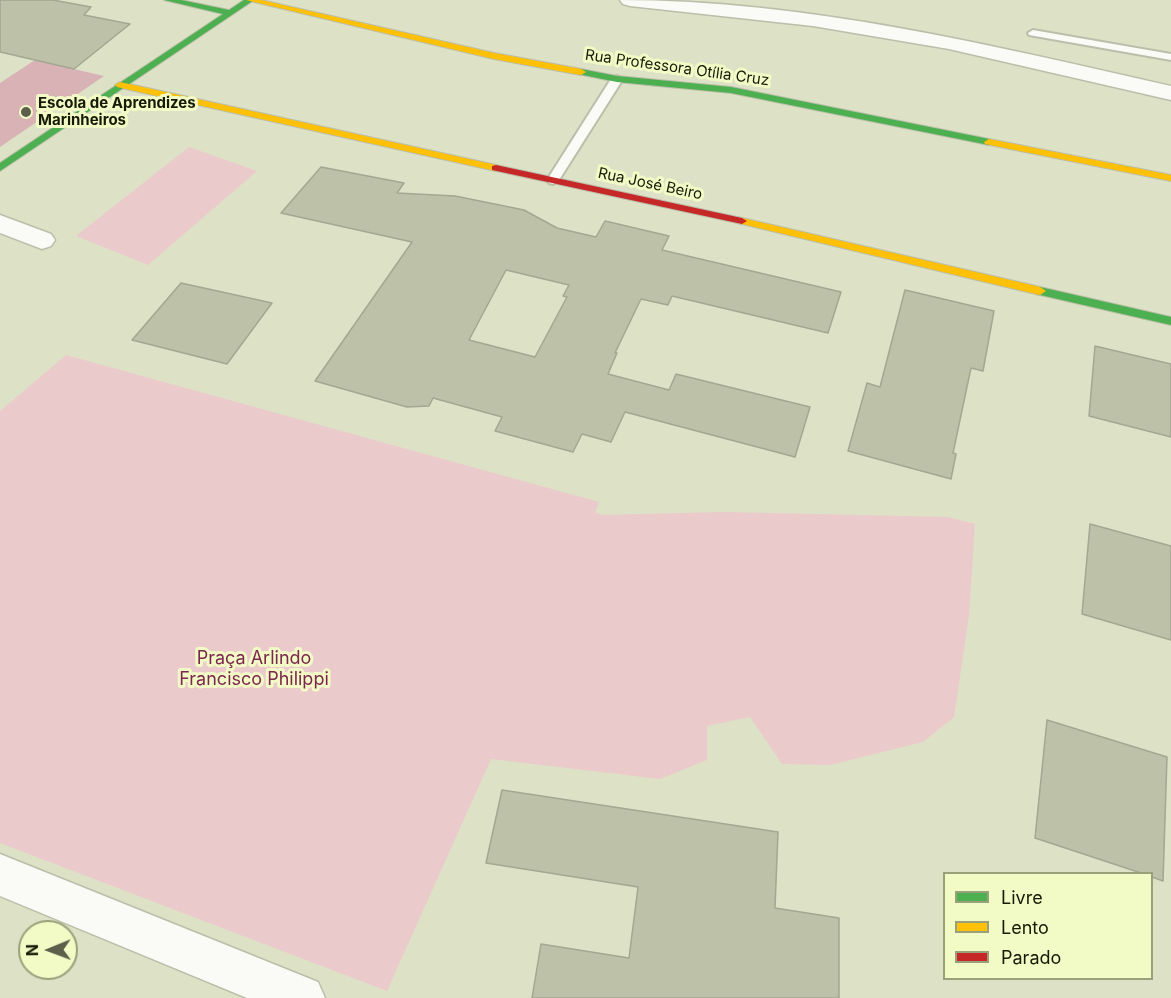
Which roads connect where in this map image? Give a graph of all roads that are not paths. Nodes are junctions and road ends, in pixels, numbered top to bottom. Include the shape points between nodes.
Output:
1 (168, 0) edge
2 (250, 0) edge
3 (630, 0) edge
4 (231, 13) junction
5 (1033, 33) dead end
6 (1171, 57) edge
7 (617, 79) junction
8 (120, 85) junction
9 (1171, 93) edge
10 (0, 168) edge
11 (1171, 178) edge
12 (553, 180) junction
13 (0, 223) edge
14 (42, 240) dead end
15 (1171, 321) edge
16 (0, 875) edge
17 (302, 998) edge

1 - 4 street
2 - 4 street
2 - 7 street, Rua Professora Otília Cruz via 494,56
3 - 9 street via 813,20 949,42
4 - 8 street
5 - 6 lane
7 - 11 street, Rua Professora Otília Cruz via 731,90
7 - 12 lane
8 - 10 street
8 - 12 street, Rua José Beiro
12 - 15 street, Rua José Beiro
13 - 14 street
16 - 17 street

